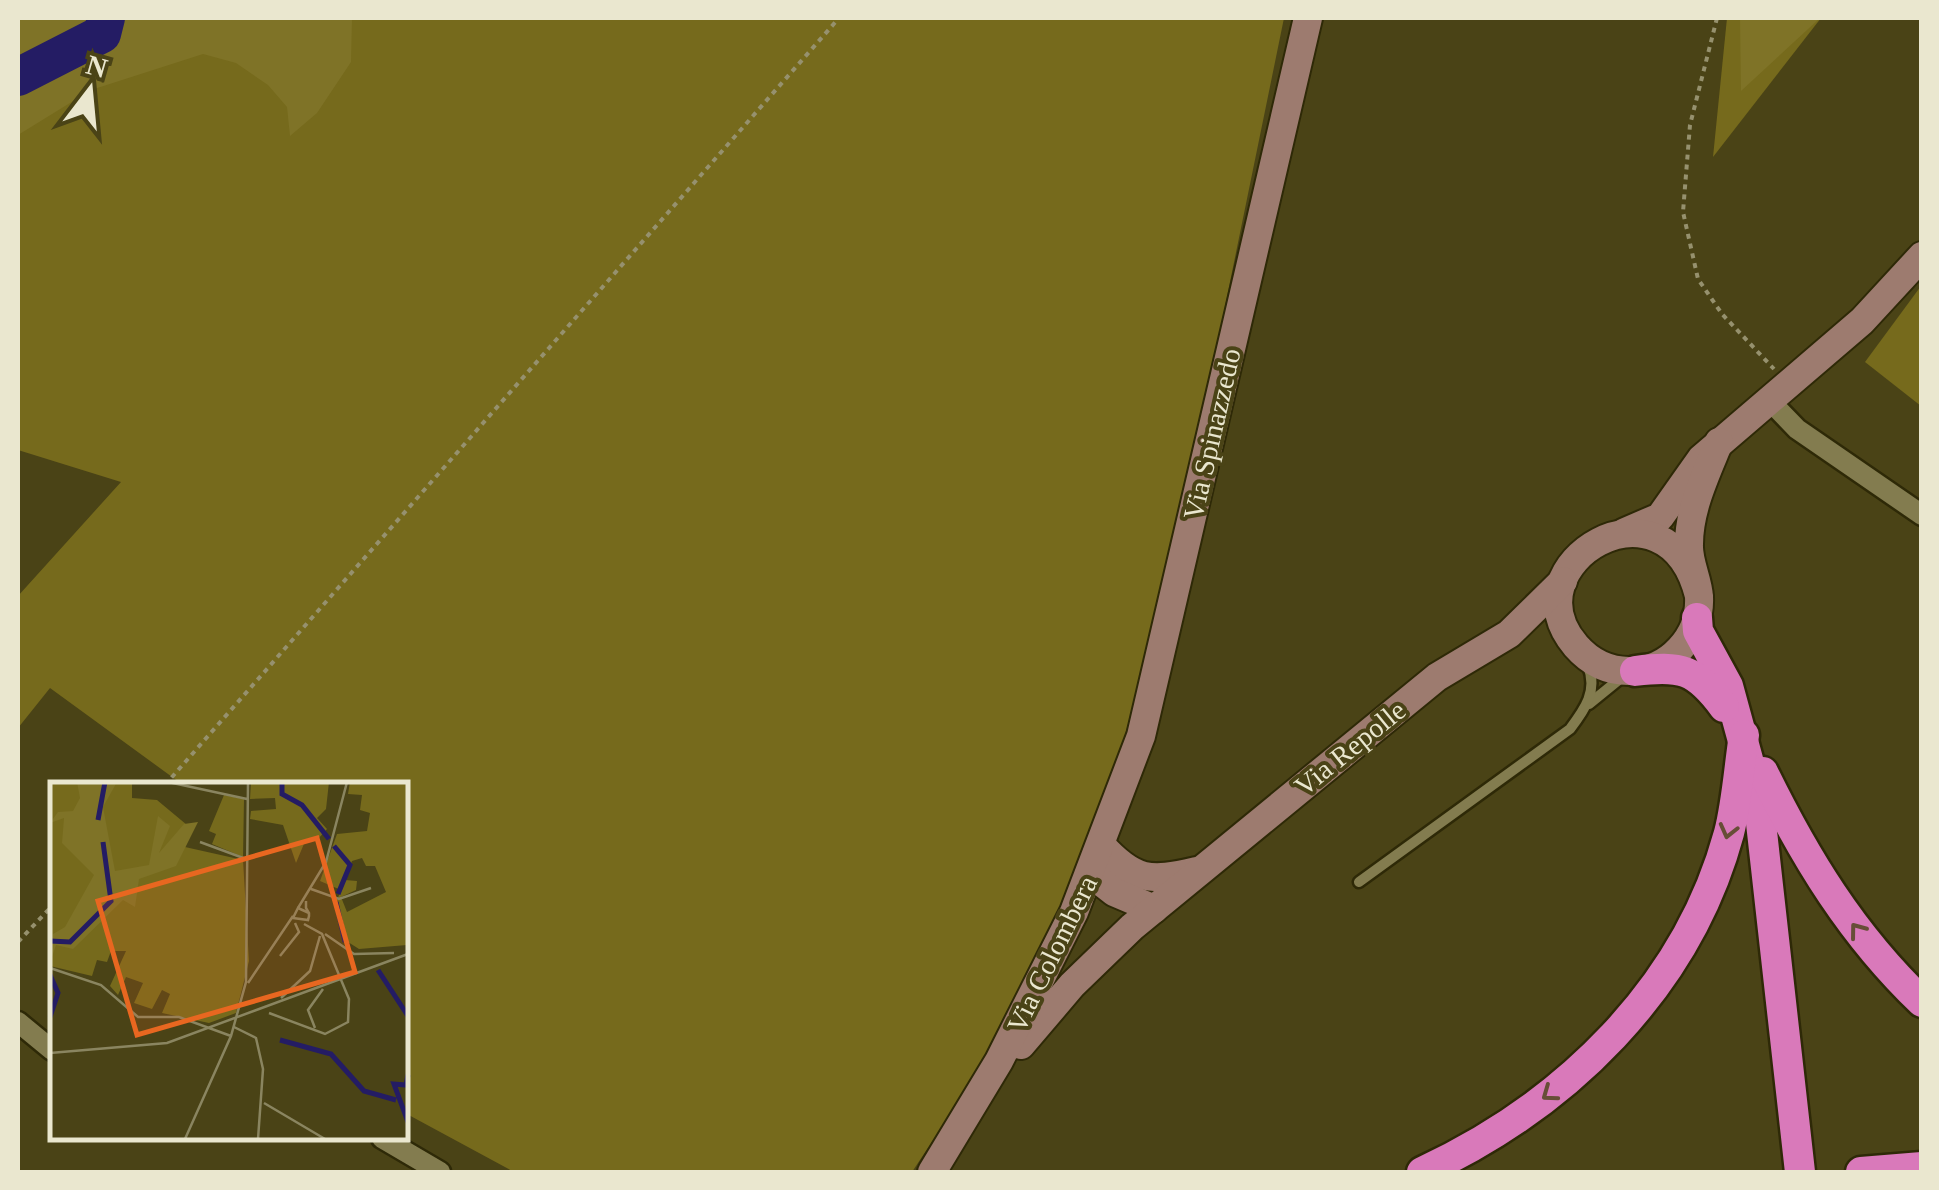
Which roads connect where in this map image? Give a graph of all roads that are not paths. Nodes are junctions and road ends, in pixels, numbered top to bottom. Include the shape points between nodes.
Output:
1 (1308, 18) edge
2 (1922, 256) edge
3 (1780, 393) junction
4 (1719, 442) junction
5 (1922, 515) edge
6 (1623, 533) junction
7 (1563, 581) junction
8 (1698, 607) junction
9 (1509, 634) junction
10 (1584, 656) junction
11 (1635, 672) junction
12 (1589, 704) junction
13 (1744, 735) junction
14 (1102, 846) junction
15 (1198, 871) junction
16 (1091, 874) junction
17 (1360, 882) dead end
18 (1143, 918) junction
19 (1056, 950) junction
20 (1922, 1002) edge
21 (18, 1022) edge
22 (50, 1048) edge
23 (1000, 1061) junction
24 (385, 1140) edge
25 (1922, 1167) edge
26 (440, 1172) edge
27 (932, 1172) edge
28 (1422, 1172) edge
29 (1800, 1172) edge
30 (1861, 1172) edge

1 - 14 street, Via Spinazzedo via 1141,736
2 - 3 street, Via Repolle via 1862,321
3 - 4 street, Via Repolle
3 - 5 street via 1797,429
4 - 6 street, Via Repolle via 1660,517
4 - 8 street, Via Repolle via 1698,492 1688,545
6 - 7 street, Via Repolle via 1586,548
6 - 8 street via 1645,534 1674,550 1694,575
7 - 9 street, Via Repolle
7 - 10 street via 1562,622
8 - 11 street via 1690,638 1675,655
8 - 13 highway via 1698,631 1728,686
9 - 10 street via 1562,642
9 - 15 street, Via Repolle via 1437,677
10 - 11 street
10 - 12 lane via 1593,678
11 - 12 lane
11 - 13 highway via 1671,666 1704,680
12 - 17 lane via 1570,729
20 -> 13 highway via 1880,961 1825,888
13 -> 28 highway via 1730,831 1706,900 1666,974 1573,1077 1470,1150
13 - 29 highway via 1758,796
14 - 15 street via 1127,873 1164,879
14 - 16 street, Via Colombera
15 - 18 street, Via Repolle
16 - 18 street
16 - 19 street, Via Colombera
18 - 19 street, Via Repolle
18 - 23 street, Via Repolle
19 - 23 street, Via Colombera
21 - 22 street
23 - 27 street
24 - 26 street
25 - 30 highway

